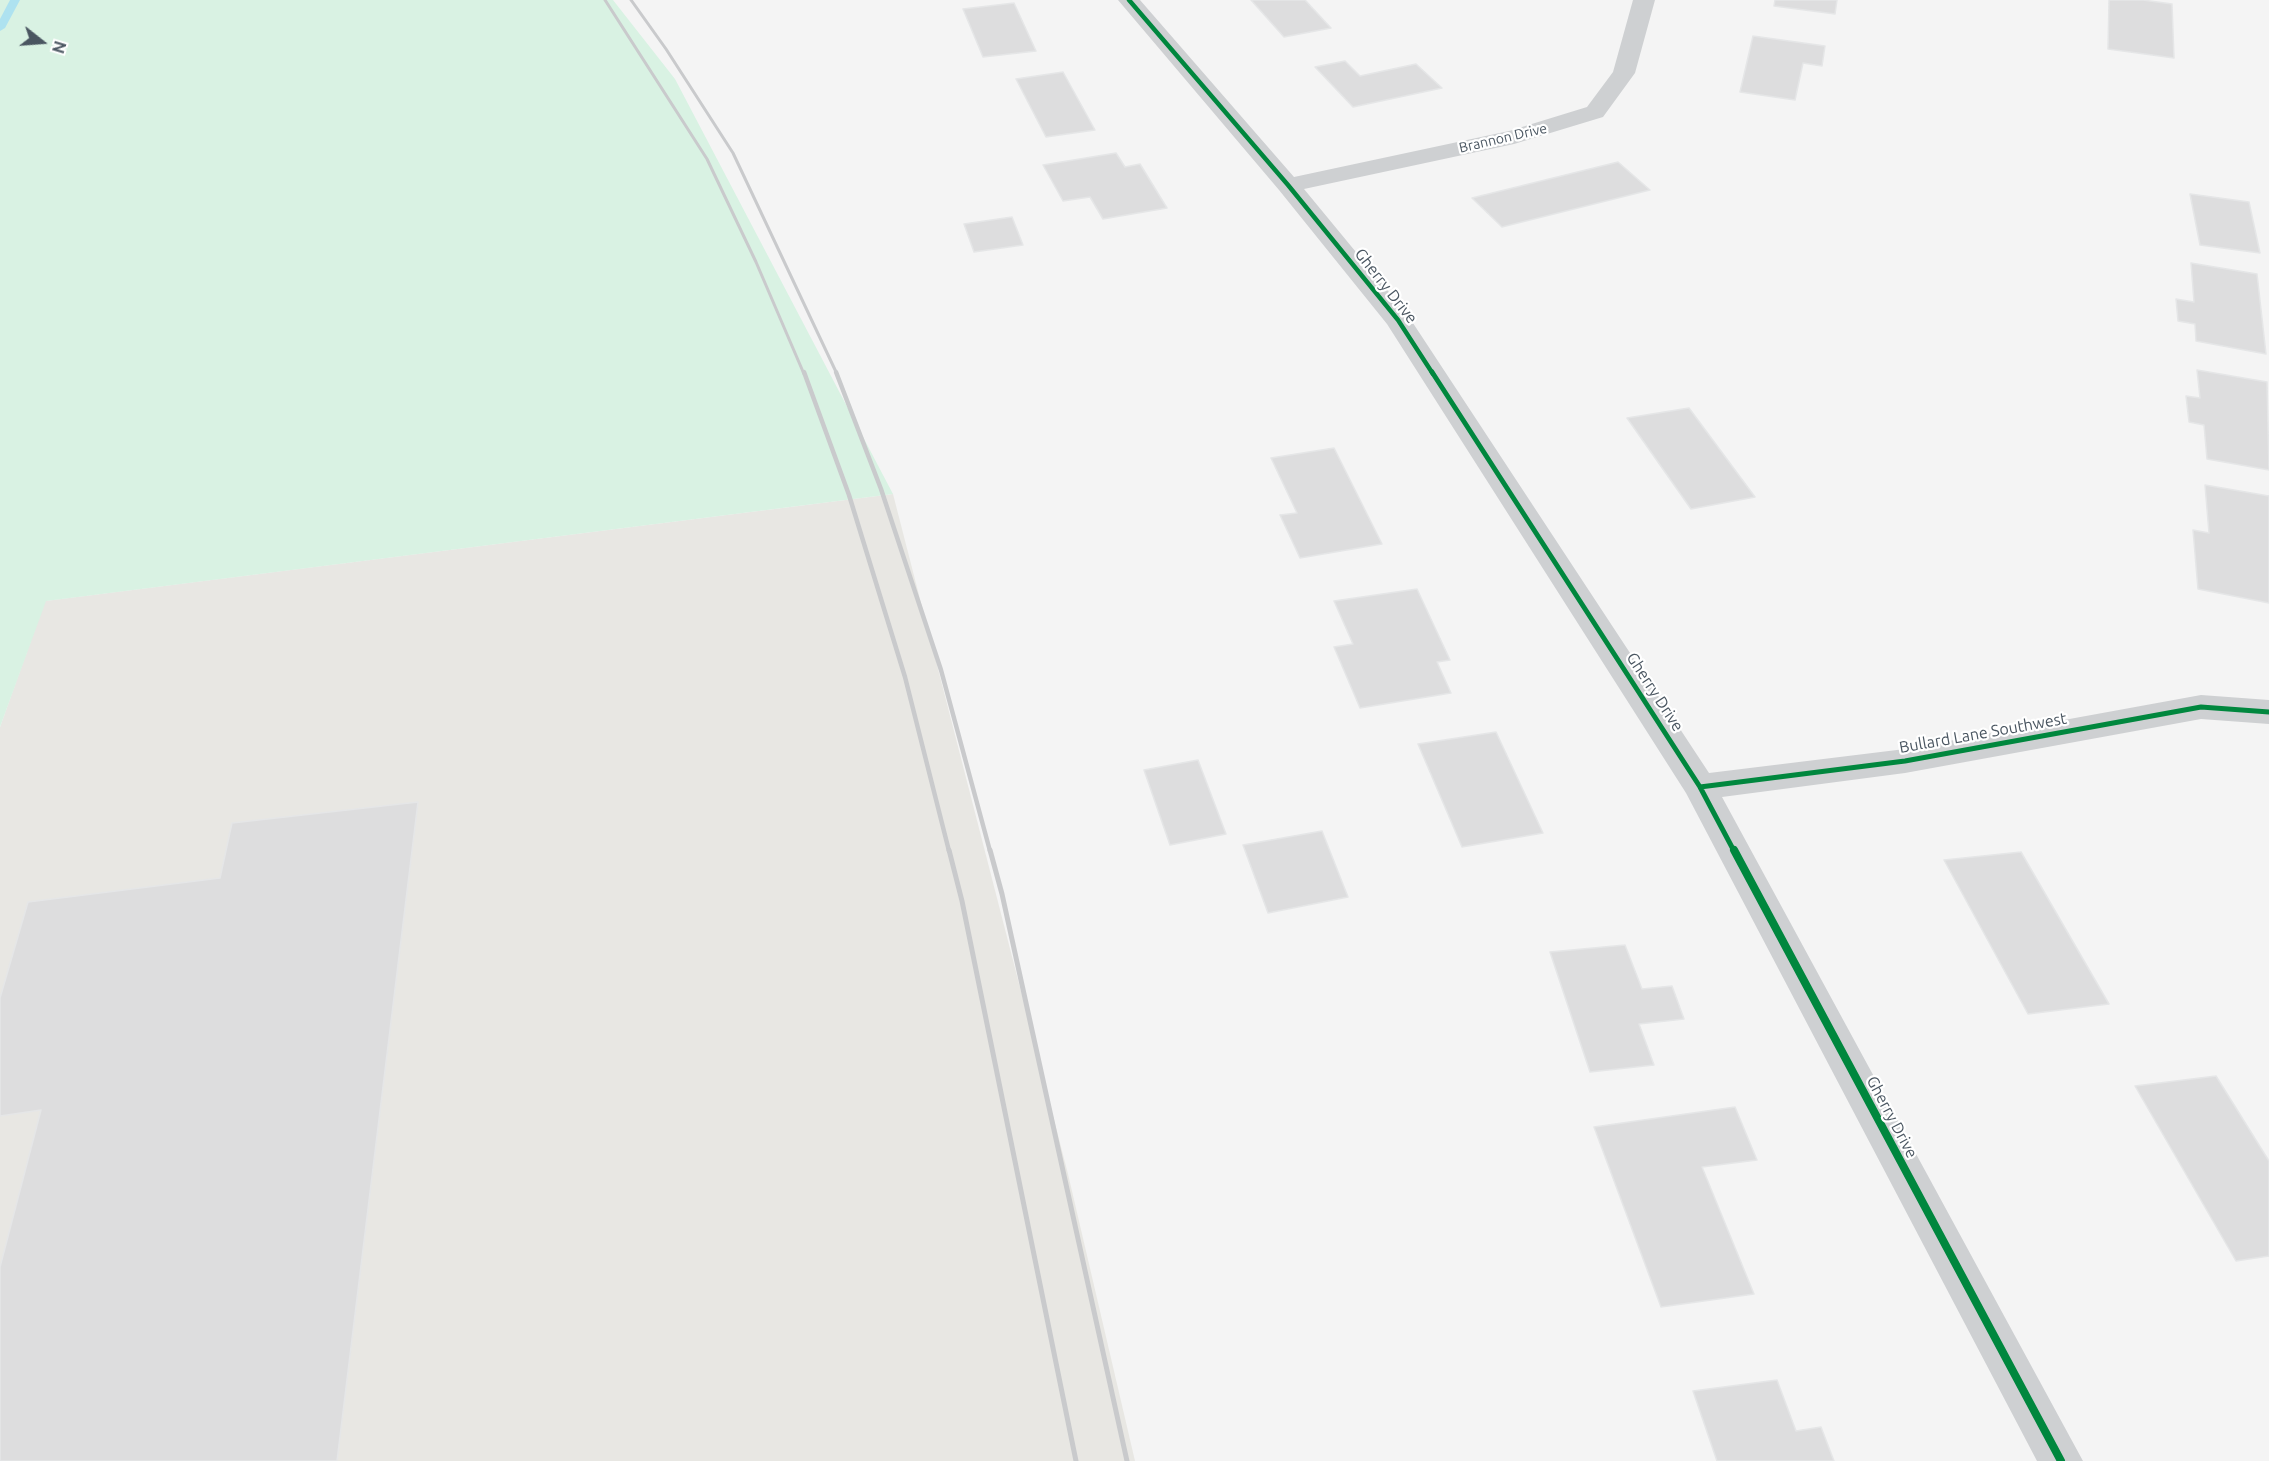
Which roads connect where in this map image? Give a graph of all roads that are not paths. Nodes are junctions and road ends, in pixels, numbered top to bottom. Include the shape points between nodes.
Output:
1 (1129, 0) edge
2 (1644, 0) edge
3 (1288, 185) junction
4 (2269, 712) edge
5 (1700, 787) junction
6 (2061, 1461) edge

1 - 3 street, Gherry Drive
2 - 3 street, Brannon Drive via 1624,73 1595,112 1514,137
3 - 5 street, Gherry Drive via 1398,320
4 - 5 street, Bullard Lane Southwest via 2201,707 1905,760
5 - 6 street, Gherry Drive

